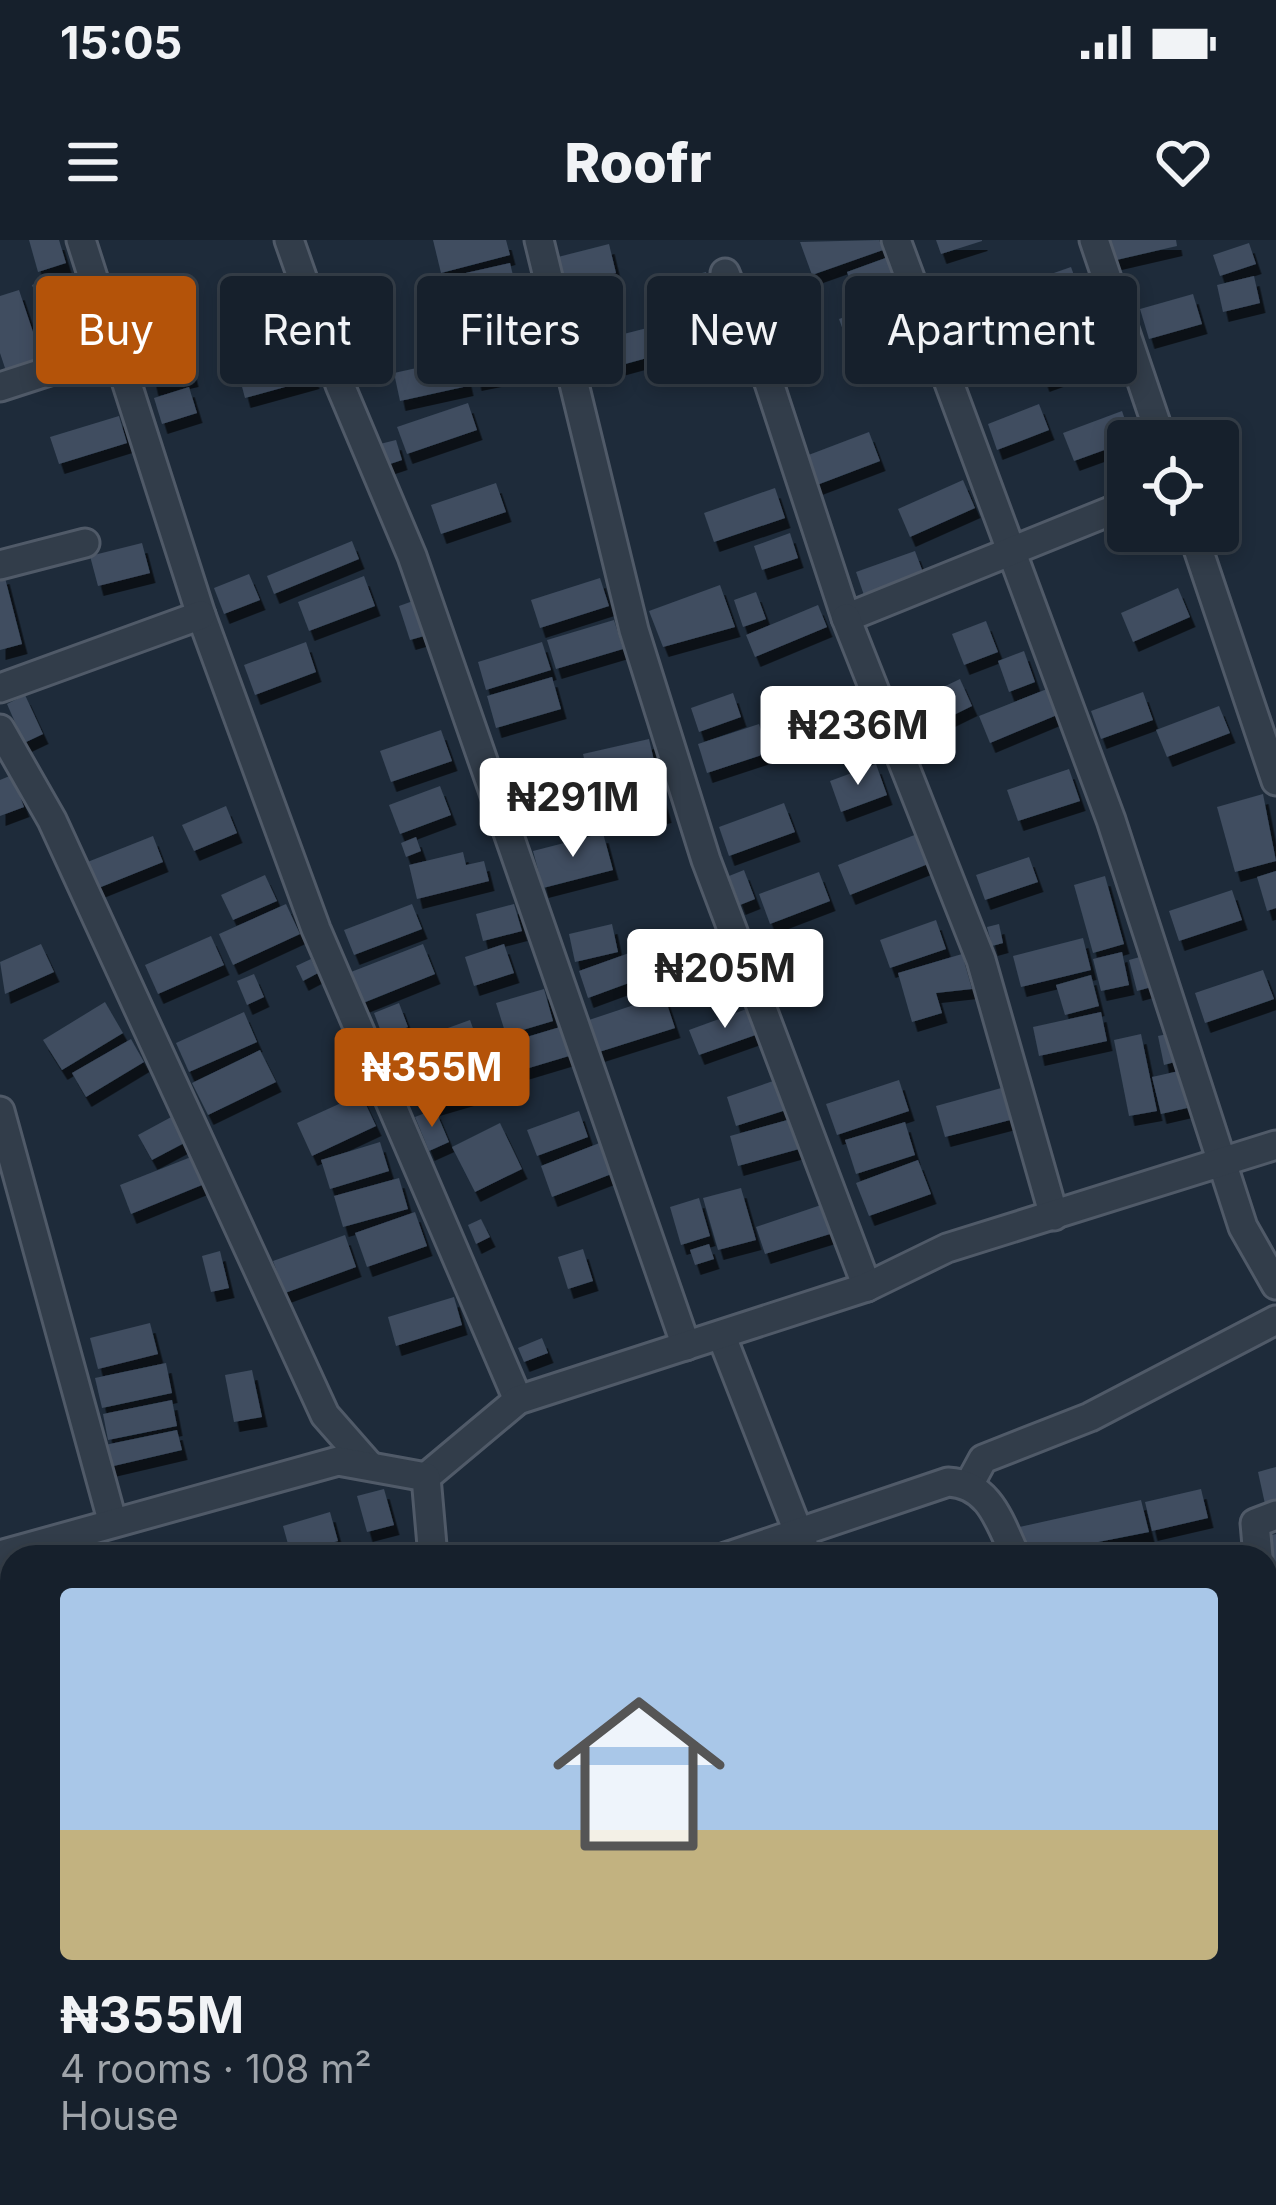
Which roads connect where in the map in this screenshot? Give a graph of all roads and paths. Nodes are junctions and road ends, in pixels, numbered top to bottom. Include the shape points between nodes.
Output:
1 (81, 240) edge
2 (290, 240) edge
3 (539, 240) edge
4 (896, 240) edge
5 (1094, 240) edge
6 (724, 273) dead end
7 (93, 276) edge
8 (36, 375) edge
9 (127, 384) edge
10 (0, 387) edge
11 (1155, 420) edge
12 (1107, 513) edge
13 (85, 543) dead end
14 (1199, 552) edge
15 (1012, 553) junction
16 (0, 565) edge
17 (201, 615) junction
18 (846, 618) junction
19 (0, 688) edge
20 (0, 729) edge
21 (1276, 781) edge
22 (0, 1111) edge
23 (1276, 1145) edge
24 (1223, 1161) junction
25 (1054, 1216) junction
26 (1276, 1286) edge
27 (867, 1287) junction
28 (1276, 1320) edge
29 (722, 1337) junction
30 (686, 1346) junction
31 (518, 1400) junction
32 (368, 1464) junction
33 (426, 1477) junction
34 (970, 1483) junction
35 (1276, 1515) edge
36 (112, 1520) junction
37 (34, 1545) edge
38 (432, 1545) edge
39 (803, 1545) edge
40 (1010, 1545) edge
41 (1257, 1545) edge

1 - 7 street
2 - 30 street via 412,556
3 - 27 street via 634,630 706,860
4 - 15 street
5 - 11 street
6 - 18 street via 770,383
8 - 10 street
9 - 17 street
12 - 15 street
13 - 16 street
14 - 21 street
15 - 18 street
15 - 24 street
17 - 19 street
17 - 31 street via 316,929
18 - 25 street via 981,960
20 - 32 street via 52,820 325,1414
22 - 36 street
23 - 24 street
24 - 25 street
24 - 26 street via 1243,1227
25 - 27 street via 947,1248
27 - 29 street
28 - 34 street via 1090,1417 983,1459
29 - 30 street
29 - 39 street
30 - 31 street
31 - 33 street
32 - 33 street
32 - 36 street via 338,1461
33 - 38 street
34 - 39 street via 910,1492
34 - 40 street
35 - 41 street via 1255,1523
36 - 37 street

